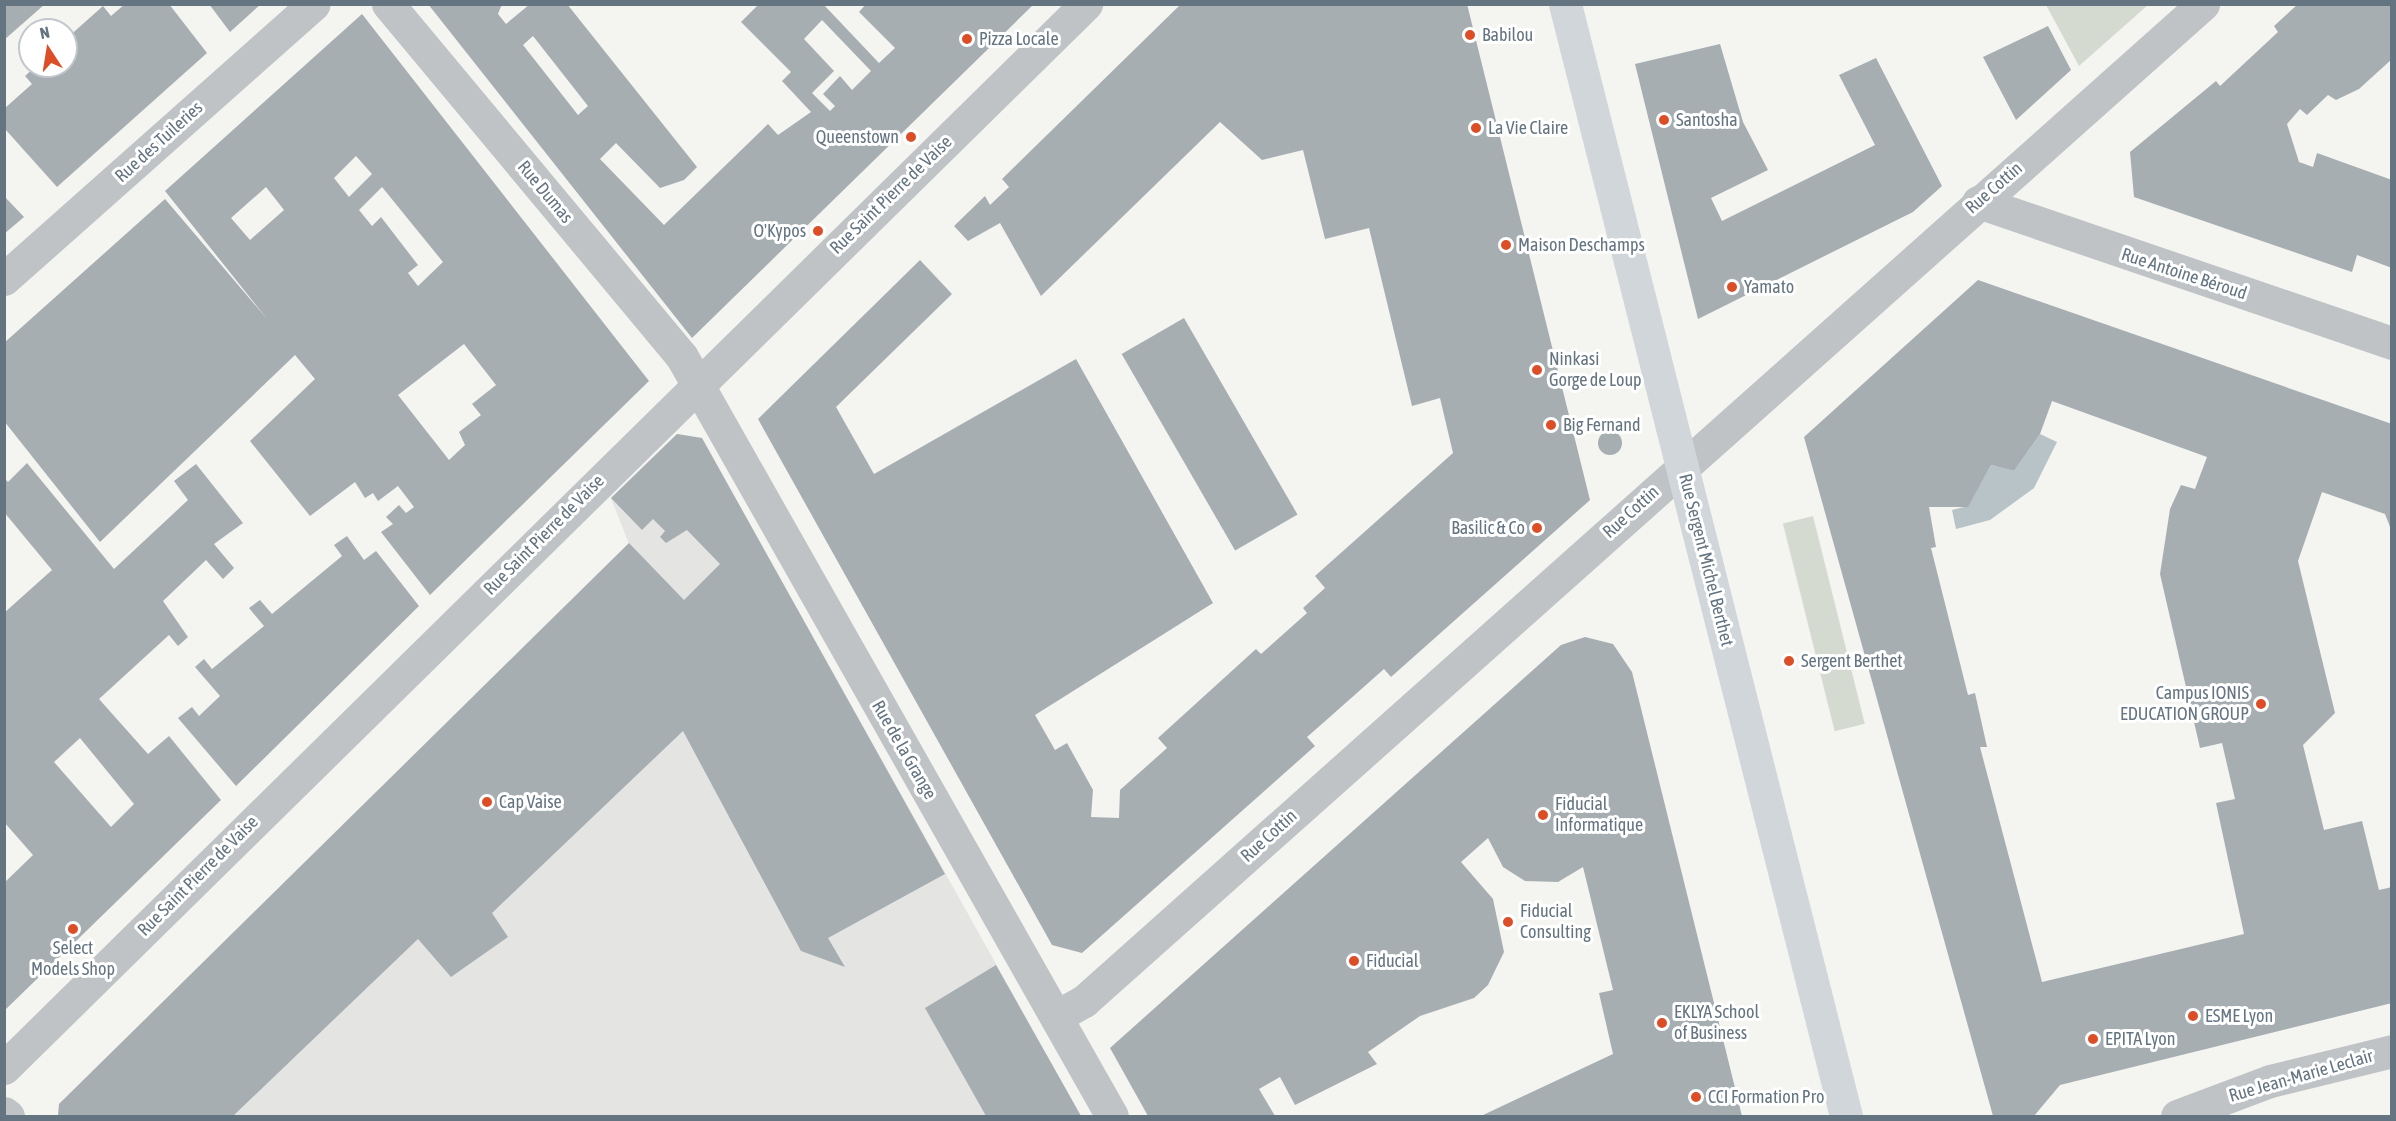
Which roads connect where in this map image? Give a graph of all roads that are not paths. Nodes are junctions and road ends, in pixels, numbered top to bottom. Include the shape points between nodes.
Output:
1 (314, 4) edge
2 (388, 4) edge
3 (1086, 4) edge
4 (1565, 4) edge
5 (2203, 4) edge
6 (1978, 202) junction
7 (4, 279) edge
8 (2391, 343) edge
9 (696, 383) junction
10 (1682, 466) junction
11 (1058, 1016) junction
12 (2391, 1051) edge
13 (4, 1068) edge
14 (4, 1113) edge
15 (8, 1116) edge
16 (1112, 1116) edge
17 (1846, 1116) edge
18 (2177, 1116) edge

1 - 7 street, Rue des Tuileries
2 - 9 street, Rue Dumas via 682,357
3 - 9 street, Rue Saint Pierre de Vaise
4 - 10 main road, Rue Sergent Michel Berthet
5 - 6 street, Rue Cottin
6 - 8 street, Rue Antoine Béroud
6 - 10 street, Rue Cottin
9 - 11 street, Rue de la Grange
9 - 13 street, Rue Saint Pierre de Vaise
10 - 11 street, Rue Cottin via 1084,1001
10 - 17 main road, Rue Sergent Michel Berthet
11 - 16 street, Rue de la Grange
12 - 18 street, Rue Jean-Marie Leclair via 2270,1081
14 - 15 street

